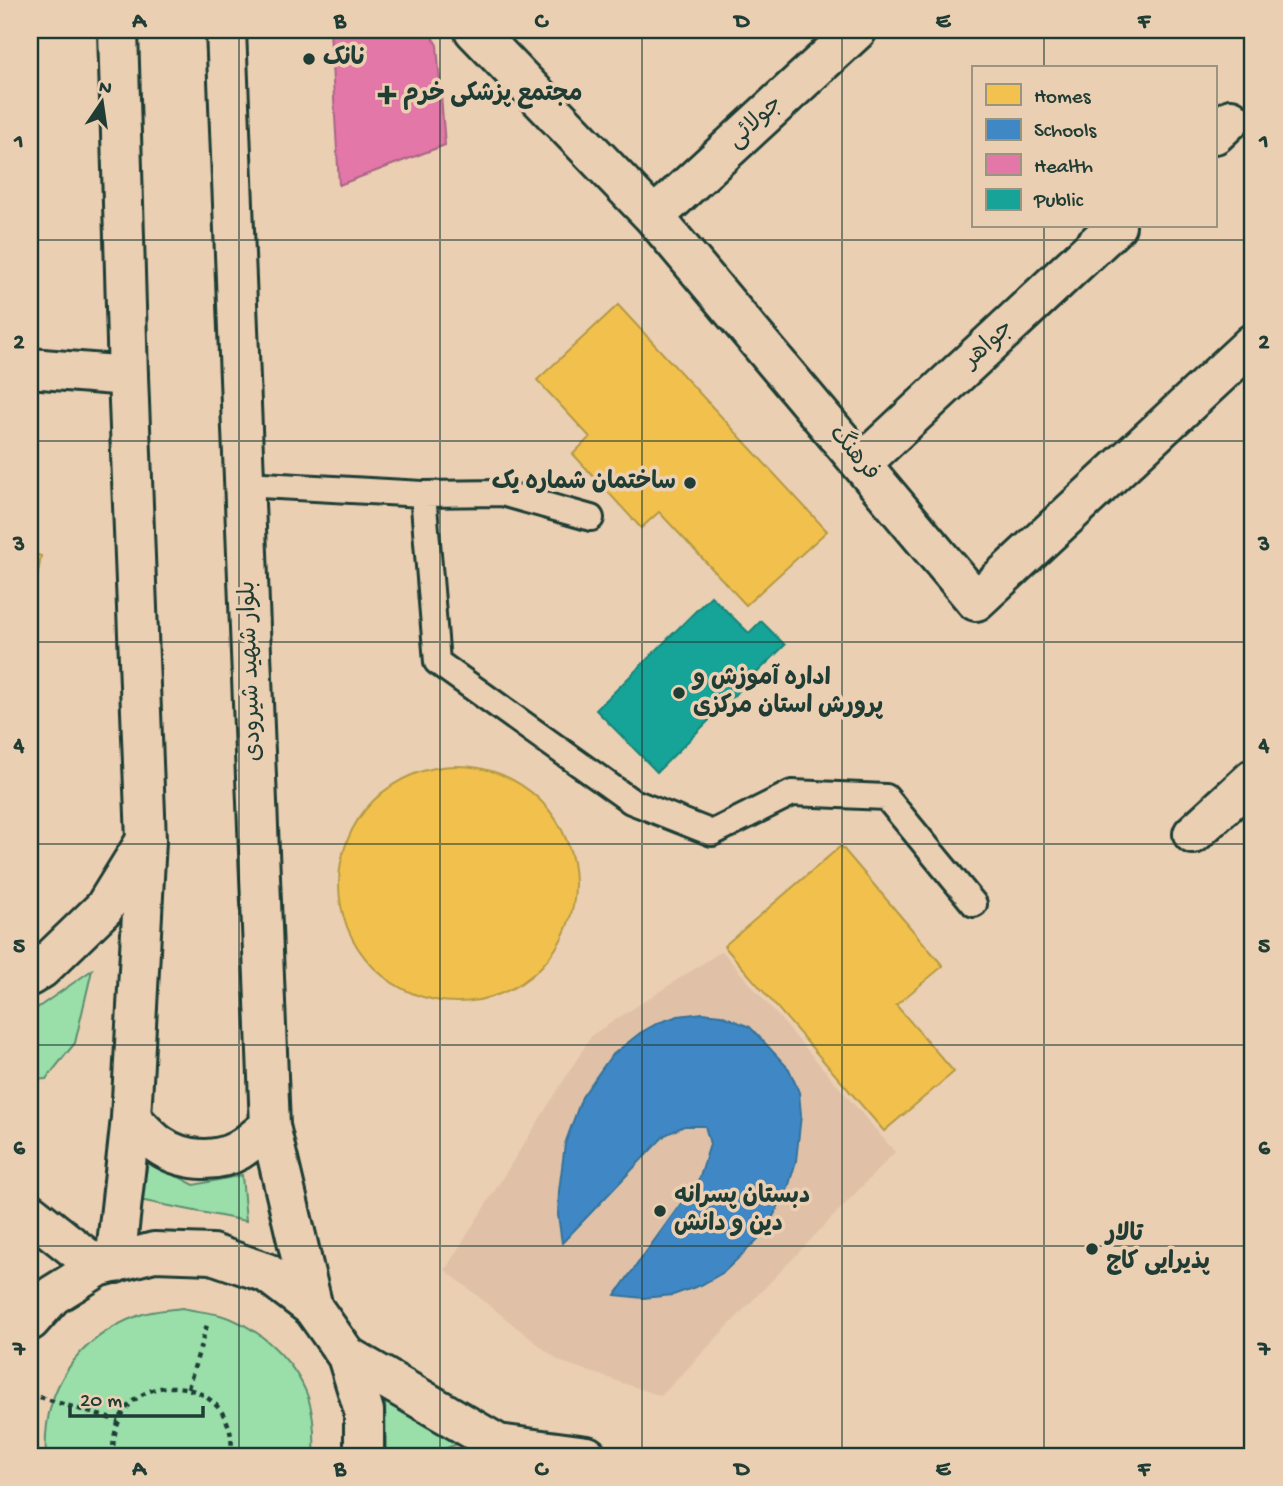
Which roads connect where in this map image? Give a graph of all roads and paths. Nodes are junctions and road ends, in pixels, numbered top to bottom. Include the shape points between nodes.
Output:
1 (118, 30) edge
2 (226, 30) edge
3 (474, 30) edge
4 (857, 30) edge
5 (654, 217) junction
6 (1114, 228) edge
7 (1249, 356) edge
8 (30, 368) edge
9 (128, 376) junction
10 (861, 464) junction
11 (244, 484) junction
12 (423, 495) junction
13 (591, 518) dead end
14 (1253, 779) edge
15 (1193, 834) dead end
16 (146, 840) junction
17 (974, 904) dead end
18 (30, 976) edge
19 (131, 1118) junction
20 (270, 1126) junction
21 (30, 1213) edge
22 (106, 1265) junction
23 (313, 1308) junction
24 (30, 1321) edge
25 (207, 1325) dead end
26 (346, 1356) junction
27 (188, 1388) junction
28 (30, 1394) edge
29 (118, 1421) junction
30 (486, 1450) edge
31 (113, 1456) edge
32 (231, 1456) edge
33 (365, 1456) edge
34 (587, 1456) edge

1 - 9 main road
2 - 11 main road, بلوار شهید شیرودی
3 - 5 main road, فرهنگ
4 - 5 main road, جولائی
5 - 10 main road, فرهنگ
6 - 10 main road, جواهر
7 - 10 main road, فرهنگ via 976,601
8 - 9 main road
9 - 16 main road
11 - 12 lane
11 - 20 main road, بلوار شهید شیرودی
12 - 13 lane via 502,493
12 - 17 lane via 436,663 631,801 712,833 792,793 886,797
14 - 15 main road
16 - 18 main road via 104,908
16 - 19 main road
19 - 20 main road via 158,1145 197,1159 237,1151
19 - 22 main road
20 - 23 main road, بلوار شهید شیرودی
21 - 22 main road
22 - 23 main road via 154,1252 212,1254 267,1273
22 - 24 main road via 52,1295
23 - 26 main road
25 - 27 path
26 - 30 main road
26 - 33 main road via 364,1410
27 - 29 path via 167,1386 147,1391
27 - 32 path via 219,1409 229,1426
28 - 29 path
29 - 31 path
30 - 34 main road

